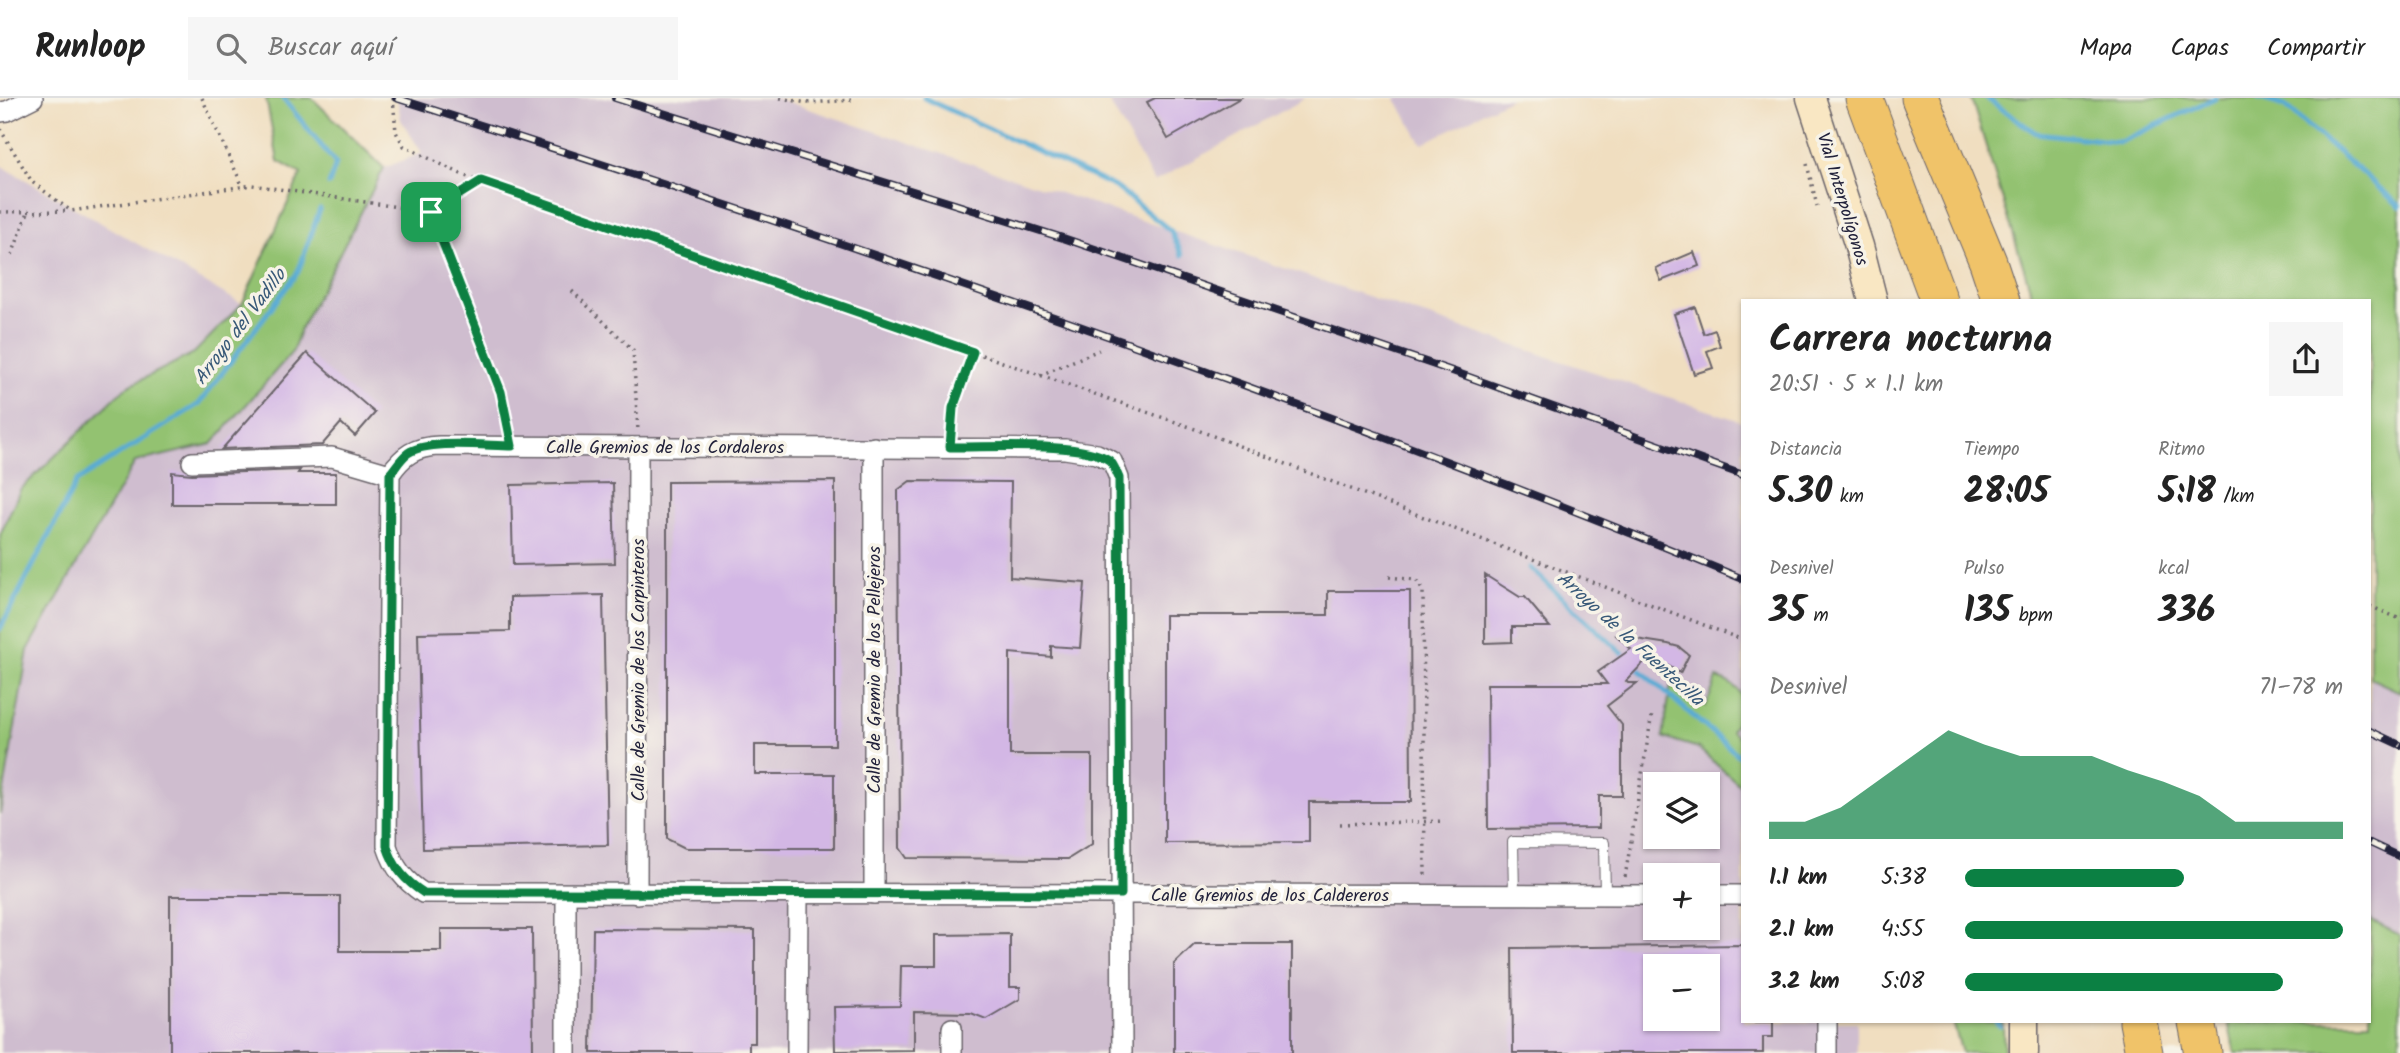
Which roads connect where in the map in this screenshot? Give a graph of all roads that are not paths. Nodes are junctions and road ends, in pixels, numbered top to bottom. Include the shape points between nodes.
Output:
1 (33, 98) edge
2 (1811, 98) edge
3 (1851, 98) edge
4 (1864, 98) edge
5 (1920, 98) edge
6 (1935, 98) edge
7 (0, 112) edge
8 (1926, 262) junction
9 (1988, 262) junction
10 (1872, 299) edge
11 (1937, 299) edge
12 (2000, 299) edge
13 (638, 447) junction
14 (874, 447) junction
15 (192, 462) dead end
16 (390, 474) junction
17 (566, 894) junction
18 (637, 894) junction
19 (798, 894) junction
20 (874, 894) junction
21 (1121, 894) junction
22 (1514, 895) junction
23 (1614, 895) junction
24 (1643, 895) edge
25 (1720, 895) edge
26 (1741, 895) edge
27 (1827, 1023) edge
28 (2024, 1023) edge
29 (2138, 1023) edge
30 (2197, 1023) edge
31 (952, 1028) dead end
32 (566, 1053) edge
33 (797, 1053) edge
34 (952, 1053) edge
35 (1122, 1053) edge
36 (1827, 1053) edge
37 (2024, 1053) edge
38 (2144, 1053) edge
39 (2203, 1053) edge

1 - 7 street
2 - 10 main road, Vial Interpolígonos
3 - 8 highway
4 - 8 highway
5 - 9 highway
6 - 9 highway
8 - 11 highway
9 - 12 highway
13 - 14 street, Calle Gremios de los Cordaleros
13 - 16 street, Calle Gremios de los Cordaleros via 424,447 410,452
13 - 18 street, Calle de Gremio de los Carpinteros
14 - 20 street, Calle de Gremio de los Pellejeros
14 - 21 street, Calle Gremios de los Cordaleros via 1065,449 1112,461 1119,478
15 - 16 street via 332,457
16 - 17 street, Calle Gremios de los Caldereros via 387,846 392,861 410,885 424,893
17 - 18 street, Calle Gremios de los Caldereros
17 - 32 street
18 - 19 street, Calle Gremios de los Caldereros
19 - 20 street, Calle Gremios de los Caldereros
19 - 33 street
20 - 21 street, Calle Gremios de los Caldereros
21 - 22 street, Calle Gremios de los Caldereros
21 - 35 street
22 - 23 street, Calle Gremios de los Caldereros
22 - 23 lane via 1513,842 1604,843
23 - 24 street, Calle Gremios de los Caldereros
25 - 26 street
27 - 36 street
28 - 37 main road
29 - 38 highway
30 - 39 highway
31 - 34 street

